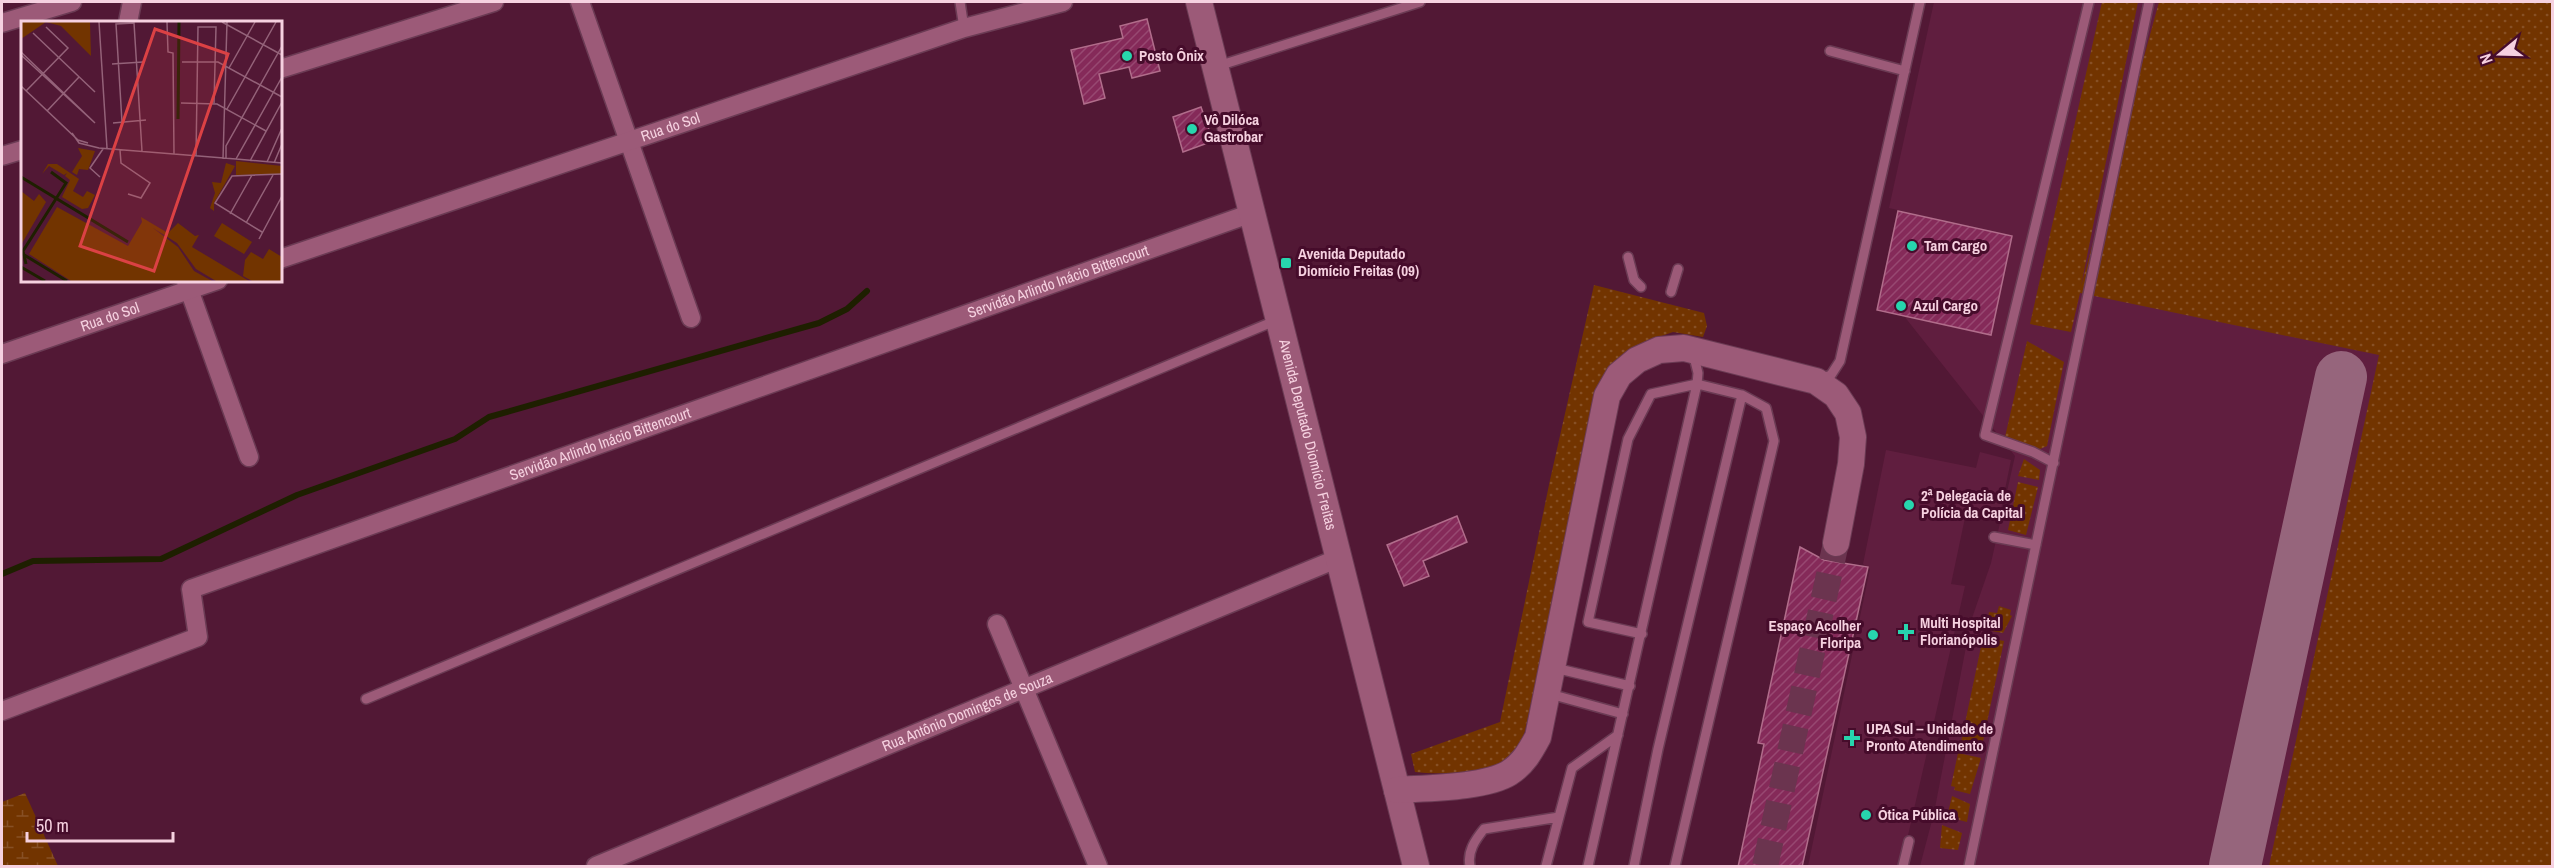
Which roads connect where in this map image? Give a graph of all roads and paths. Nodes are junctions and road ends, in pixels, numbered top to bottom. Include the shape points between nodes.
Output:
1 (72, 2) edge
2 (132, 2) edge
3 (494, 2) edge
4 (580, 2) edge
5 (960, 2) edge
6 (1063, 2) edge
7 (1199, 2) edge
8 (1420, 2) edge
9 (1920, 2) edge
10 (2089, 2) edge
11 (2149, 2) edge
12 (128, 21) edge
13 (2, 23) edge
14 (964, 28) junction
15 (1830, 51) dead end
16 (1216, 67) junction
17 (282, 68) edge
18 (1905, 71) junction
19 (628, 142) junction
20 (21, 150) edge
21 (2, 156) edge
22 (1252, 213) junction
23 (1628, 257) dead end
24 (282, 258) edge
25 (1678, 269) dead end
26 (206, 282) edge
27 (188, 285) edge
28 (1641, 287) dead end
29 (1671, 292) dead end
30 (691, 318) dead end
31 (1279, 319) junction
32 (1692, 350) junction
33 (2, 354) edge
34 (1816, 381) junction
35 (1697, 384) junction
36 (1742, 395) junction
37 (249, 457) dead end
38 (2054, 463) junction
39 (1994, 537) dead end
40 (1836, 543) tunnel mouth
41 (2036, 545) junction
42 (1339, 558) junction
43 (997, 624) dead end
44 (1642, 634) junction
45 (1552, 668) junction
46 (1630, 686) junction
47 (1025, 688) junction
48 (1547, 694) junction
49 (366, 699) dead end
50 (2, 711) edge
51 (1623, 714) junction
52 (1618, 735) junction
53 (1397, 790) junction
54 (1559, 818) junction
55 (1909, 841) dead end
56 (596, 867) edge
57 (1098, 867) edge
58 (1416, 867) edge
59 (1470, 867) edge
60 (1546, 867) edge
61 (1588, 867) edge
62 (1634, 867) edge
63 (1675, 867) edge
64 (1903, 867) edge
65 (1969, 867) edge

1 - 13 street
2 - 12 street
3 - 17 street
4 - 19 street
5 - 14 lane
6 - 14 street, Rua do Sol
7 - 16 street, Avenida Deputado Diomício Freitas
8 - 16 lane
9 - 18 lane
10 - 38 lane via 1985,435
11 - 38 lane
14 - 19 street, Rua do Sol
15 - 18 lane
16 - 22 street, Avenida Deputado Diomício Freitas
18 - 34 lane via 1840,362 1831,375
19 - 24 street, Rua do Sol
19 - 30 street
20 - 21 street
22 - 31 street, Avenida Deputado Diomício Freitas
22 - 50 street, Servidão Arlindo Inácio Bittencourt via 191,589 198,637
23 - 28 lane via 1634,280
25 - 29 lane
26 - 27 street, Rua do Sol
27 - 33 street, Rua do Sol
27 - 37 street
31 - 42 street, Avenida Deputado Diomício Freitas
31 - 49 lane
32 - 34 street
32 - 35 lane
32 - 45 street via 1659,350 1637,360 1619,375 1607,396
34 - 40 street via 1836,395 1848,413 1853,437
35 - 36 lane
35 - 44 lane
35 - 44 lane via 1651,394 1628,439 1588,622
36 - 62 lane via 1658,748
36 - 63 lane via 1766,408 1774,441
38 - 41 lane
39 - 41 lane
41 - 65 lane
42 - 47 street, Rua Antônio Domingos de Souza
42 - 53 street, Avenida Deputado Diomício Freitas
43 - 47 street
44 - 46 lane
45 - 46 lane
45 - 48 street
46 - 51 lane
47 - 56 street, Rua Antônio Domingos de Souza
47 - 57 street
48 - 51 lane
48 - 53 street via 1538,737 1526,759 1507,774 1482,782
51 - 52 lane
52 - 54 lane via 1572,768
52 - 61 lane
53 - 58 street, Avenida Deputado Diomício Freitas
54 - 59 lane via 1484,829 1474,841
54 - 60 lane
55 - 64 lane

